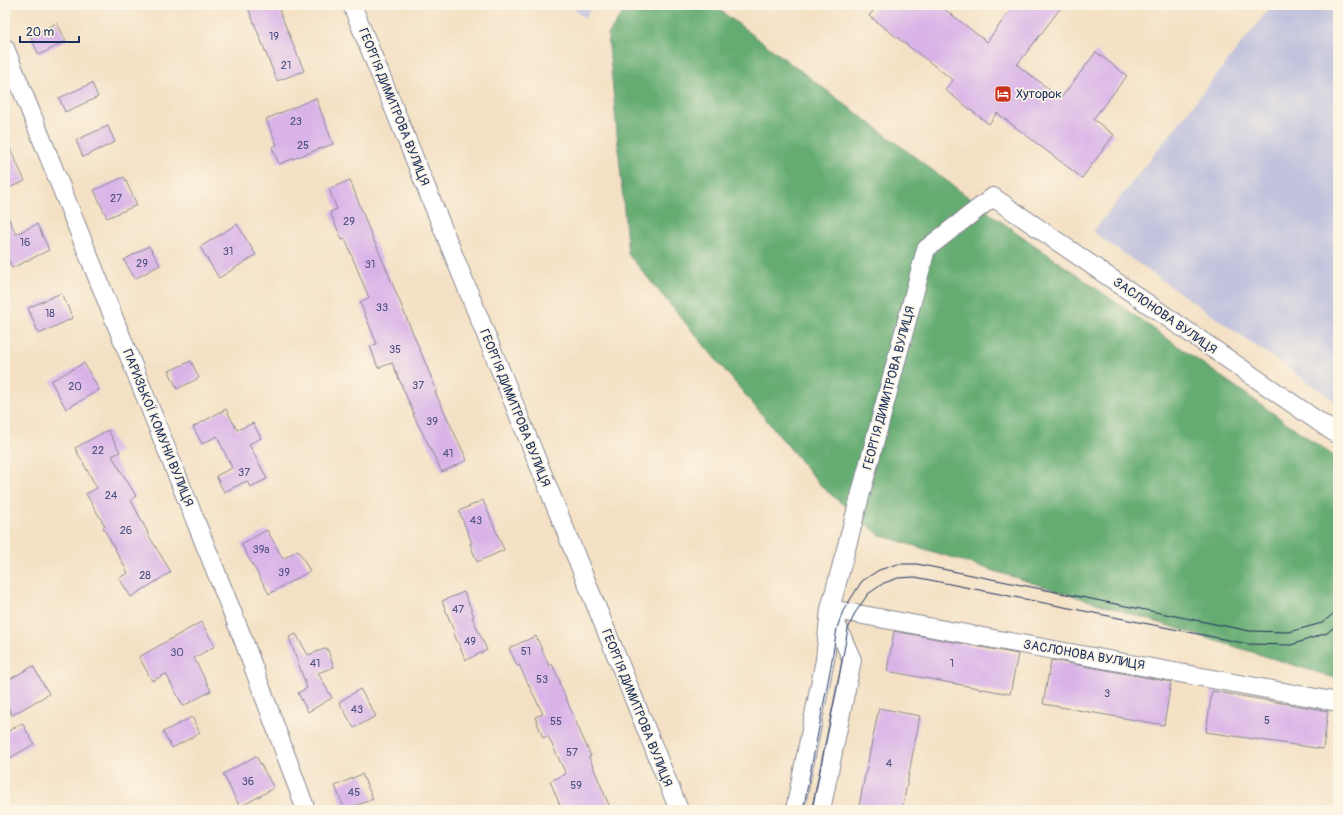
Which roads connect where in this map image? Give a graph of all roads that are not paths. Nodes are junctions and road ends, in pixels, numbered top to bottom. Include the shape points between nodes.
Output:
1 (352, 5) edge
2 (5, 48) edge
3 (992, 196) joint
4 (1338, 435) edge
5 (830, 609) junction
6 (1338, 702) edge
7 (306, 810) edge
8 (678, 810) edge
9 (795, 810) edge
10 (821, 810) edge

1 - 8 street, ГЕОРГІЯ ДИМИТРОВА ВУЛИЦЯ
2 - 7 street, ПАРИЗЬКОЇ КОМУНИ ВУЛИЦЯ via 243,639
3 - 4 street, ЗАСЛОНОВА ВУЛИЦЯ
3 - 5 street, ГЕОРГІЯ ДИМИТРОВА ВУЛИЦЯ via 926,249
5 - 6 street, ЗАСЛОНОВА ВУЛИЦЯ
5 - 9 street, ГЕОРГІЯ ДИМИТРОВА ВУЛИЦЯ via 825,660
5 - 10 street via 852,660

